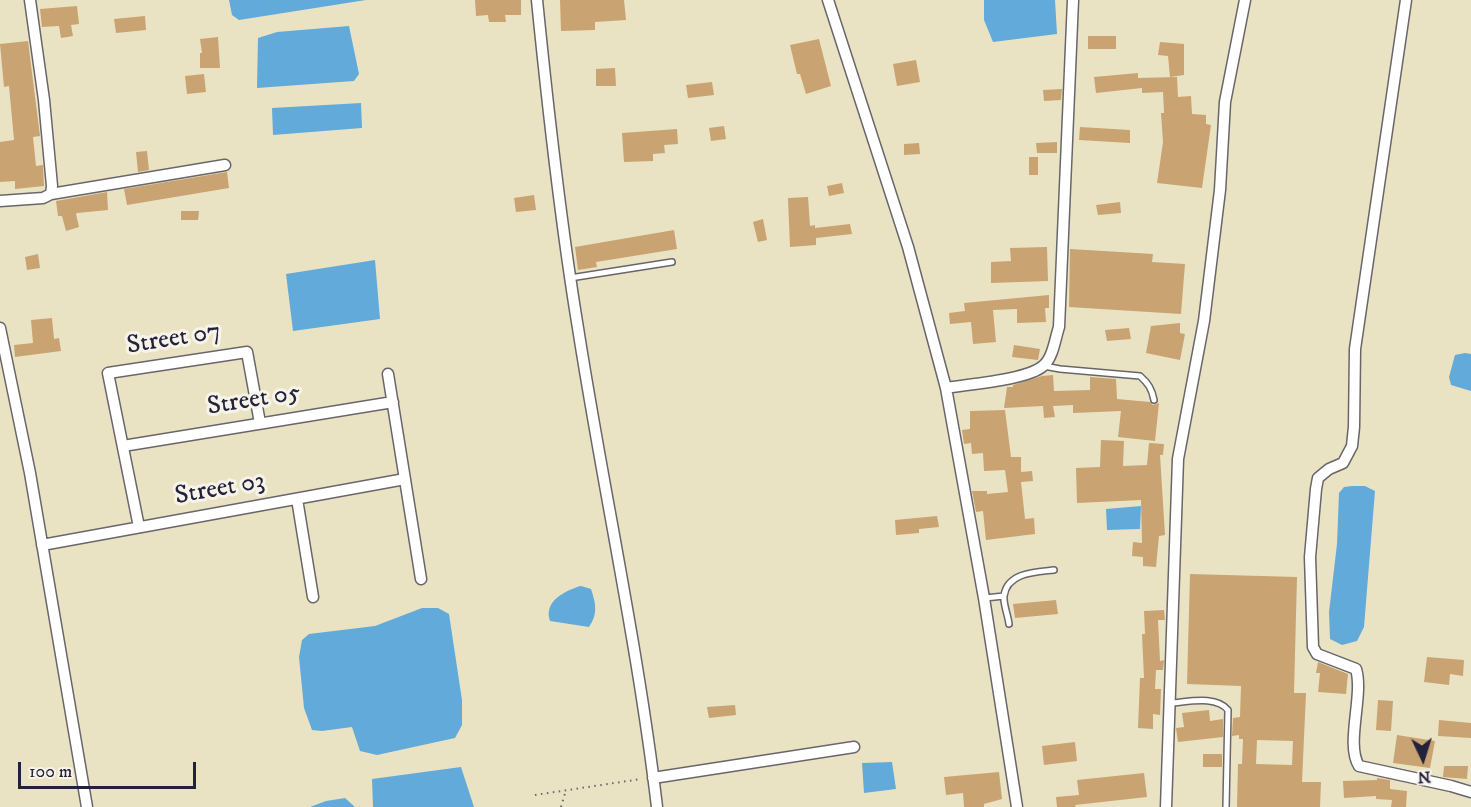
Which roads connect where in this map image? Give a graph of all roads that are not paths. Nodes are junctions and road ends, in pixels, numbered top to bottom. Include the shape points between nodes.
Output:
1 (30, 0) edge
2 (537, 0) edge
3 (828, 0) edge
4 (1073, 0) edge
5 (1245, 0) edge
6 (1406, 0) edge
7 (225, 165) dead end
8 (51, 194) junction
9 (0, 201) edge
10 (672, 262) dead end
11 (570, 278) junction
12 (0, 328) edge
13 (1044, 366) junction
14 (388, 374) dead end
15 (946, 388) junction
16 (1154, 400) dead end
17 (393, 402) junction
18 (260, 423) junction
19 (123, 446) junction
20 (405, 480) junction
21 (297, 499) junction
22 (140, 527) junction
23 (42, 545) junction
24 (1054, 570) dead end
25 (421, 579) dead end
26 (1004, 596) junction
27 (314, 597) dead end
28 (984, 598) junction
29 (1009, 624) dead end
30 (1170, 703) junction
31 (854, 747) dead end
32 (653, 778) junction
33 (1471, 792) edge
34 (87, 807) edge
35 (657, 807) edge
36 (1017, 807) edge
37 (1166, 807) edge
38 (1226, 807) edge

1 - 8 street via 44,100
2 - 11 street
3 - 15 street via 908,247
4 - 13 street via 1059,327
5 - 30 street via 1225,102 1220,190 1206,310 1178,459
6 - 33 street via 1355,349 1352,446 1343,463 1318,478 1316,489 1310,557 1313,647 1317,654 1356,669 1354,753 1359,766
7 - 8 street
8 - 9 street
10 - 11 lane
11 - 32 street
12 - 23 street
13 - 15 street via 1028,374
13 - 16 lane via 1140,376 1147,382
14 - 17 street
15 - 28 street
17 - 18 street, Street 05
17 - 20 street
18 - 19 street, Street 05
18 - 19 street, Street 07 via 247,352 108,373
19 - 22 street
20 - 21 street, Street 03
20 - 25 street
21 - 22 street, Street 03
21 - 27 street
22 - 23 street, Street 03
23 - 34 street
24 - 26 lane via 1021,574
26 - 28 lane
26 - 29 lane
28 - 36 street
30 - 37 street
30 - 38 lane via 1216,701 1228,710
31 - 32 street
32 - 35 street

